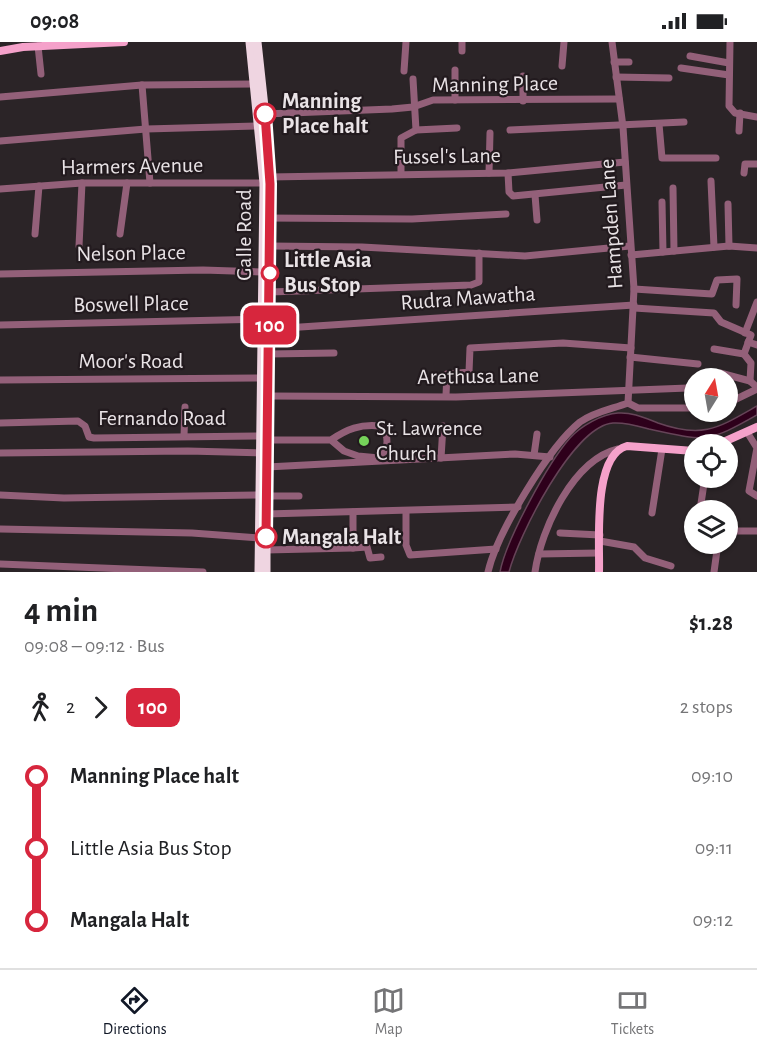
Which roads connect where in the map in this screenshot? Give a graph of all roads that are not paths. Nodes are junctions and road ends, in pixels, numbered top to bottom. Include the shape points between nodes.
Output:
1 (124, 42) edge
2 (250, 42) edge
3 (257, 42) edge
4 (406, 42) edge
5 (462, 42) edge
6 (564, 42) edge
7 (612, 42) edge
8 (730, 42) edge
9 (67, 43) edge
10 (23, 45) edge
11 (38, 46) junction
12 (0, 51) edge
13 (462, 51) dead end
14 (690, 56) dead end
15 (614, 62) junction
16 (629, 62) dead end
17 (729, 63) junction
18 (562, 66) dead end
19 (681, 68) dead end
20 (455, 70) dead end
21 (404, 71) dead end
22 (41, 74) dead end
23 (729, 75) junction
24 (523, 76) dead end
25 (616, 78) junction
26 (669, 78) dead end
27 (412, 79) dead end
28 (254, 84) junction
29 (142, 85) junction
30 (0, 97) edge
31 (619, 99) junction
32 (455, 100) junction
33 (523, 101) junction
34 (413, 107) junction
35 (740, 113) junction
36 (265, 114) junction
37 (757, 117) edge
38 (684, 122) dead end
39 (659, 124) junction
40 (260, 126) junction
41 (623, 127) junction
42 (457, 128) dead end
43 (146, 129) junction
44 (416, 130) junction
45 (510, 130) dead end
46 (739, 131) dead end
47 (490, 133) dead end
48 (0, 141) edge
49 (716, 158) dead end
50 (625, 162) junction
51 (757, 164) edge
52 (508, 172) junction
53 (489, 173) junction
54 (744, 173) dead end
55 (401, 174) junction
56 (267, 180) junction
57 (711, 181) dead end
58 (82, 183) junction
59 (127, 183) junction
60 (150, 183) junction
61 (626, 185) junction
62 (39, 186) junction
63 (674, 188) dead end
64 (0, 189) edge
65 (535, 195) junction
66 (662, 202) dead end
67 (728, 204) dead end
68 (506, 214) dead end
69 (267, 217) junction
70 (537, 220) dead end
71 (35, 234) dead end
72 (120, 234) dead end
73 (79, 246) dead end
74 (270, 246) junction
75 (630, 246) junction
76 (729, 246) junction
77 (714, 247) junction
78 (757, 248) edge
79 (674, 251) junction
80 (663, 252) junction
81 (479, 253) junction
82 (631, 255) junction
83 (263, 272) junction
84 (0, 274) edge
85 (634, 289) junction
86 (270, 292) junction
87 (736, 305) dead end
88 (634, 306) junction
89 (756, 307) edge
90 (263, 319) junction
91 (0, 325) edge
92 (270, 328) junction
93 (746, 333) junction
94 (748, 342) junction
95 (757, 345) edge
96 (631, 348) junction
97 (714, 349) dead end
98 (334, 353) dead end
99 (269, 354) junction
100 (744, 354) junction
101 (630, 357) junction
102 (698, 364) dead end
103 (263, 378) junction
104 (738, 378) edge
105 (0, 380) edge
106 (750, 381) junction
107 (684, 388) edge
108 (757, 388) edge
109 (628, 389) junction
110 (446, 395) junction
111 (269, 396) junction
112 (738, 398) edge
113 (628, 403) junction
114 (185, 407) dead end
115 (684, 408) edge
116 (265, 421) junction
117 (0, 423) edge
118 (443, 426) dead end
119 (757, 427) edge
120 (747, 432) junction
121 (537, 434) dead end
122 (184, 436) junction
123 (738, 436) edge
124 (265, 438) junction
125 (331, 440) junction
126 (618, 448) junction
127 (757, 448) edge
128 (662, 449) junction
129 (684, 450) edge
130 (0, 453) edge
131 (262, 453) junction
132 (534, 454) junction
133 (550, 457) junction
134 (441, 458) junction
135 (267, 467) junction
136 (0, 495) edge
137 (263, 495) junction
138 (298, 496) dead end
139 (757, 496) edge
140 (518, 507) junction
141 (353, 512) junction
142 (406, 512) junction
143 (652, 513) dead end
144 (266, 514) junction
145 (0, 529) edge
146 (738, 531) edge
147 (757, 531) edge
148 (560, 533) dead end
149 (259, 538) junction
150 (600, 538) junction
151 (353, 548) junction
152 (496, 549) junction
153 (266, 550) junction
154 (599, 553) junction
155 (539, 554) junction
156 (716, 554) edge
157 (381, 558) dead end
158 (0, 564) edge
159 (670, 566) dead end
160 (94, 570) edge
161 (203, 572) edge
162 (259, 572) edge
163 (266, 572) edge
164 (488, 572) edge
165 (535, 572) edge
166 (599, 572) edge
167 (714, 572) edge

1 - 9 main road
2 - 28 highway, Galle Road
3 - 36 highway, Galle Road
4 - 21 street
5 - 13 street
6 - 18 street
7 - 15 street, Hampden Lane
8 - 17 street
9 - 11 main road
10 - 11 main road
10 - 12 main road
11 - 22 street
14 - 17 street
15 - 16 street
15 - 25 street, Hampden Lane
17 - 23 street
19 - 23 street
20 - 32 street
23 - 35 street via 729,106
24 - 33 street
25 - 26 street
25 - 31 street, Hampden Lane
27 - 34 street
28 - 29 street
28 - 40 highway, Galle Road
29 - 30 street
29 - 43 street
31 - 33 street, Manning Place
31 - 41 street, Hampden Lane
32 - 33 street, Manning Place
32 - 34 street, Manning Place via 426,101
34 - 36 street, Manning Place
34 - 44 street
35 - 37 street
35 - 46 street
36 - 56 highway, Galle Road
38 - 39 street
39 - 41 street
39 - 49 street via 662,158
40 - 43 street
40 - 56 highway, Galle Road
41 - 45 street
41 - 50 street, Hampden Lane
42 - 44 street
43 - 48 street
43 - 60 street
44 - 55 street via 401,138
47 - 53 street
50 - 52 street, Fussel's Lane
50 - 61 street, Hampden Lane
51 - 54 street via 745,164
52 - 53 street, Fussel's Lane
52 - 65 street via 510,195
53 - 55 street, Fussel's Lane
55 - 56 street, Fussel's Lane
56 - 60 street, Harmers Avenue
56 - 69 highway, Galle Road
57 - 77 street
58 - 59 street, Harmers Avenue
58 - 62 street, Harmers Avenue
58 - 73 street
59 - 60 street, Harmers Avenue
59 - 72 street
61 - 65 street
61 - 75 street, Hampden Lane
62 - 64 street, Harmers Avenue
62 - 71 street
63 - 79 street
65 - 70 street
66 - 80 street
67 - 76 street
68 - 69 street via 412,219
69 - 74 highway, Galle Road
69 - 83 highway, Galle Road
74 - 81 street
74 - 86 highway, Galle Road
75 - 81 street via 525,256
75 - 82 street, Hampden Lane
76 - 77 street
76 - 78 street
77 - 79 street
79 - 80 street
80 - 82 street
81 - 86 street via 479,282 471,285
82 - 85 street, Hampden Lane
83 - 84 street, Nelson Place
83 - 90 highway, Galle Road
85 - 87 street via 712,294 717,280 737,279
85 - 88 street, Hampden Lane
86 - 92 highway, Galle Road
88 - 92 street, Rudra Mawatha
88 - 93 street, Rudra Mawatha via 714,313 721,322
88 - 96 street, Hampden Lane
89 - 93 street
90 - 91 street, Boswell Place
90 - 103 highway, Galle Road
92 - 99 highway, Galle Road
93 - 94 street via 751,335
94 - 95 street
94 - 100 street
96 - 101 street, Hampden Lane
96 - 110 street via 563,343 470,348 469,372 447,374
97 - 100 street
98 - 99 street
99 - 111 highway, Galle Road
100 - 106 street via 751,363
101 - 102 street
101 - 109 street, Hampden Lane
103 - 105 street, Moor's Road
103 - 116 highway, Galle Road
104 - 106 street
106 - 108 street
107 - 109 street, Arethusa Lane
108 - 112 street
109 - 110 street, Arethusa Lane
109 - 113 street, Hampden Lane
110 - 111 street, Arethusa Lane
111 - 116 highway, Galle Road
113 - 115 street via 638,408
113 - 133 street via 579,423
114 - 122 street
116 - 124 highway, Galle Road
117 - 122 street, Fernando Road via 78,422 93,438
118 - 134 street
119 - 120 main road
120 - 123 main road
120 - 127 street
121 - 132 street
122 - 124 street, Fernando Road
124 - 125 street, Fernando Road
124 - 131 highway, Galle Road
124 - 135 highway, Galle Road
125 - 125 street via 358,456 379,458 387,447 387,437 380,426 345,431
126 - 128 main road
126 - 150 main road via 604,476
126 - 155 street via 596,457 574,479 561,498
127 - 139 street via 749,491
128 - 129 main road
128 - 143 street
130 - 131 street
131 - 137 highway, Galle Road
132 - 133 street
132 - 134 street
133 - 140 street
134 - 135 street
135 - 137 highway, Galle Road
136 - 137 street
137 - 138 street
137 - 144 highway, Galle Road
137 - 149 highway, Galle Road
140 - 142 street
140 - 152 street
141 - 142 street
141 - 144 street
141 - 151 street
142 - 152 street via 406,545 410,555
144 - 153 highway, Galle Road
145 - 149 street
146 - 147 street
148 - 150 street
149 - 162 highway, Galle Road
150 - 154 main road
150 - 159 street
151 - 153 street
151 - 157 street via 367,547 370,558
152 - 164 street
153 - 163 highway, Galle Road
154 - 155 street
154 - 166 main road
155 - 165 street
156 - 167 street
158 - 160 street
160 - 161 street

